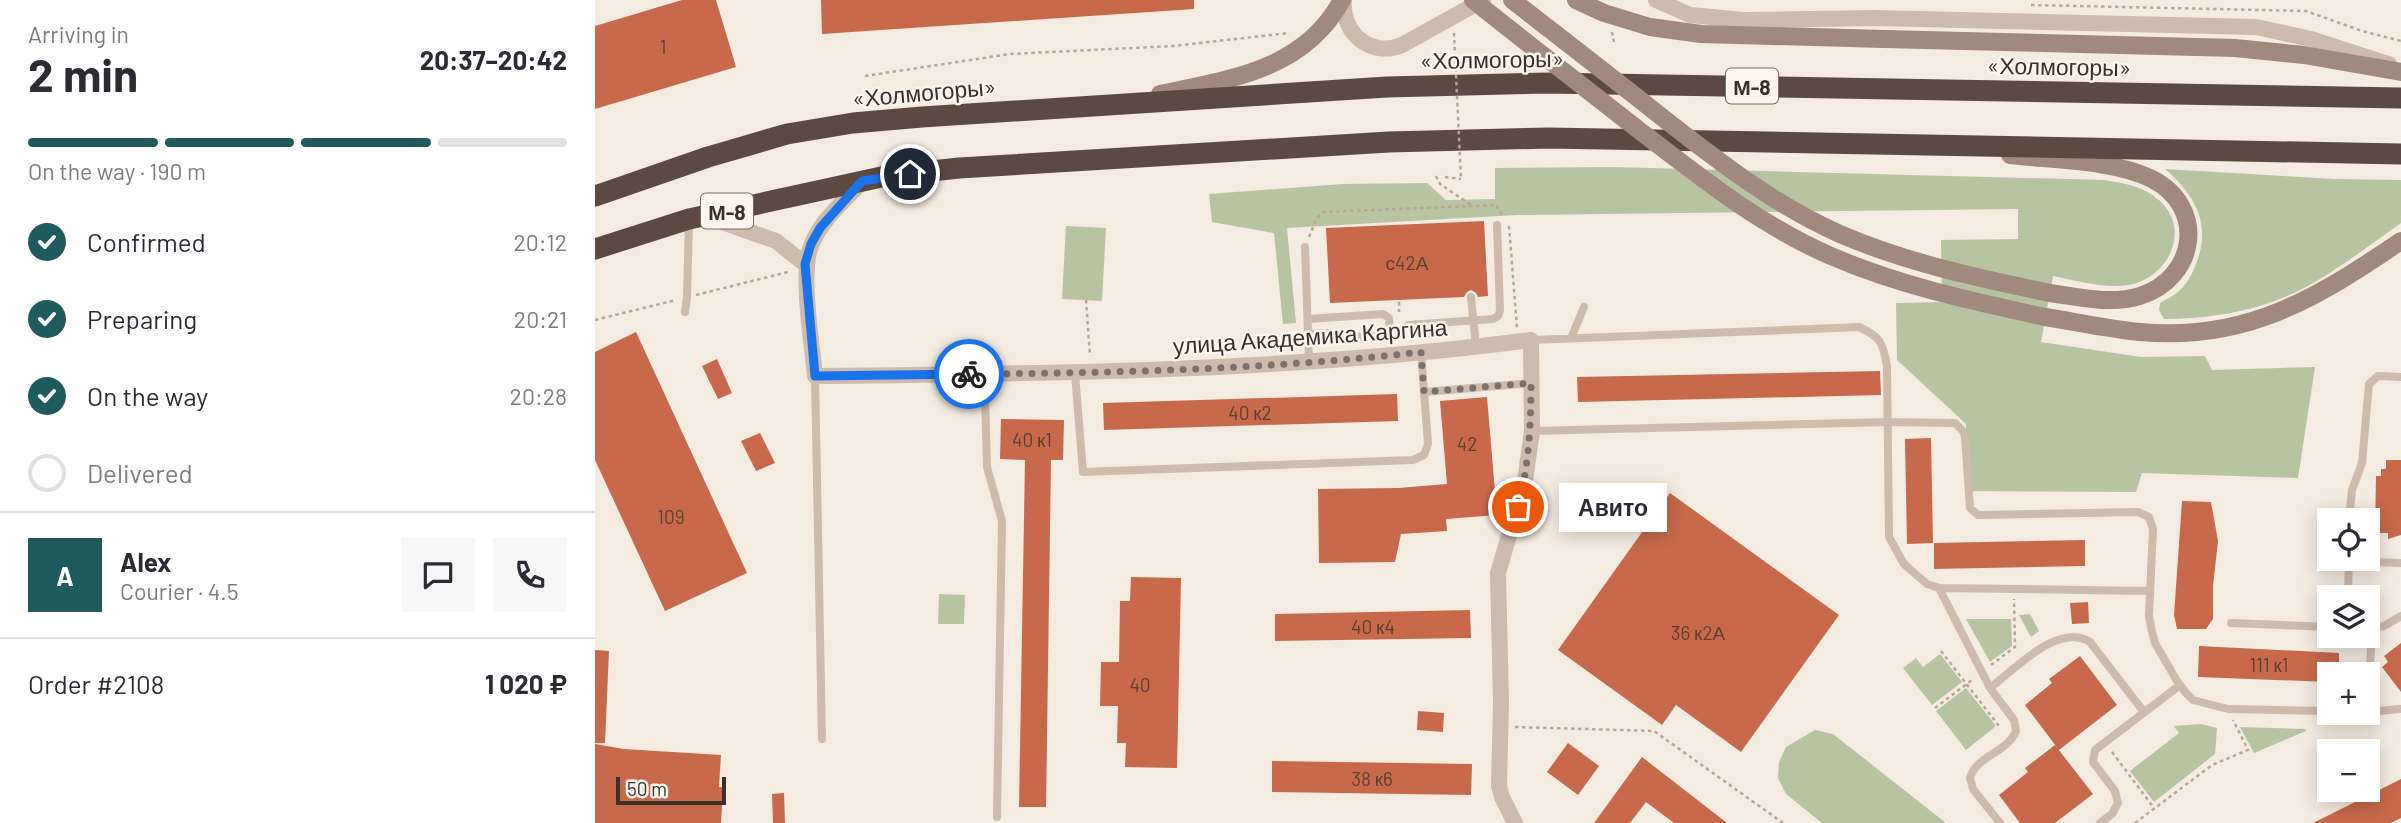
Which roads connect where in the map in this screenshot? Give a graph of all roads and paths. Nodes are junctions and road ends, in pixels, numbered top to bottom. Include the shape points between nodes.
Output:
1 (1343, 0) edge
2 (1472, 0) edge
3 (1483, 0) edge
4 (1512, 0) edge
5 (1576, 0) edge
6 (1656, 0) edge
7 (1292, 33) dead end
8 (1454, 33) dead end
9 (2401, 70) edge
10 (865, 75) dead end
11 (2401, 99) edge
12 (1103, 107) junction
13 (1913, 145) junction
14 (2401, 154) edge
15 (1436, 176) dead end
16 (1445, 177) dead end
17 (862, 181) junction
18 (595, 196) edge
19 (1472, 206) junction
20 (697, 218) junction
21 (1497, 225) dead end
22 (2401, 241) edge
23 (1305, 247) joint
24 (595, 249) edge
25 (799, 268) junction
26 (687, 297) junction
27 (1471, 297) dead end
28 (1086, 300) dead end
29 (1584, 307) dead end
30 (685, 313) dead end
31 (1307, 319) junction
32 (595, 320) edge
33 (1473, 320) junction
34 (1408, 325) dead end
35 (1510, 329) dead end
36 (1308, 334) junction
37 (1571, 338) junction
38 (1531, 340) junction
39 (1476, 346) junction
40 (1421, 352) junction
41 (1309, 362) junction
42 (985, 367) junction
43 (1083, 373) junction
44 (815, 376) junction
45 (2401, 377) edge
46 (1531, 383) junction
47 (1424, 392) junction
48 (1888, 422) junction
49 (1531, 431) junction
50 (2350, 508) edge
51 (2380, 562) edge
52 (2401, 563) edge
53 (1939, 588) junction
54 (2014, 589) junction
55 (2149, 591) junction
56 (2401, 616) edge
57 (2231, 623) dead end
58 (2317, 627) edge
59 (2380, 627) edge
60 (1941, 651) dead end
61 (1982, 672) junction
62 (1966, 684) junction
63 (2180, 685) junction
64 (1990, 688) junction
65 (1935, 708) dead end
66 (2228, 709) junction
67 (2401, 709) edge
68 (2317, 711) edge
69 (2380, 711) edge
70 (2144, 712) junction
71 (1500, 726) junction
72 (1999, 726) dead end
73 (822, 739) dead end
74 (2104, 742) junction
75 (2154, 808) junction
76 (997, 817) dead end
77 (1515, 823) edge
78 (1783, 823) edge
79 (2000, 823) edge
80 (2100, 823) edge
81 (2135, 823) edge

1 - 3 street via 1346,22 1353,33 1382,50 1402,45
1 - 12 main road via 1308,43 1275,64 1214,83
2 - 22 main road, bridge via 1675,158 1776,228 1828,255 1941,294 2045,317 2141,332 2180,333 2239,325 2280,312 2342,281
4 - 13 main road, bridge via 1737,173 1788,207 1891,254 2050,293 2111,300 2154,290 2181,265 2188,246 2182,208 2171,193 2133,171
5 - 9 main road, bridge via 1650,27 1701,34 2235,48
6 - 9 street via 1689,15 1743,20 2256,27 2311,38
7 - 10 path via 1173,46 1010,54
8 - 16 path, bridge via 1461,179
11 - 12 highway, «Холмогоры» / М-8 via 1548,83 1387,87
12 - 18 highway, «Холмогоры» / М-8 via 922,117 787,134
13 - 14 highway, М-8
13 - 17 highway, М-8 via 1549,138 1389,142 959,168
15 - 19 path via 1440,184
17 - 20 highway, М-8
17 - 25 street via 820,228
19 - 23 path via 1324,212
19 - 35 path via 1496,205 1510,228 1517,329
20 - 24 highway, М-8
20 - 25 street via 776,241 795,254
20 - 26 lane
21 - 33 lane via 1500,311 1493,319
23 - 31 lane
25 - 26 path
25 - 44 street
26 - 30 lane
26 - 32 path
27 - 33 lane
28 - 43 path
29 - 37 lane
31 - 36 lane
31 - 36 lane via 1383,314 1389,318 1390,330 1385,335 1337,338 1328,332
33 - 34 lane
33 - 39 lane
36 - 41 lane
37 - 38 lane
37 - 48 lane via 1859,327 1876,334 1884,352
38 - 39 street, улица Академика Каргина
38 - 46 street
39 - 40 street, улица Академика Каргина
40 - 41 street, улица Академика Каргина
40 - 47 lane
41 - 43 street, улица Академика Каргина
42 - 43 street, улица Академика Каргина
42 - 44 street, улица Академика Каргина
42 - 76 lane via 987,467 1002,521
43 - 47 lane via 1083,472 1419,458 1428,444
44 - 73 lane
45 - 50 lane via 2378,376 2369,384 2362,463
46 - 47 lane
46 - 49 street
48 - 49 lane
48 - 53 lane via 1889,537 1904,564
48 - 55 lane via 1960,426 1965,436 1968,502 1978,516 2144,514 2153,523
49 - 71 street via 1525,481 1498,573
51 - 52 lane
53 - 54 lane
53 - 61 lane
54 - 55 lane
54 - 61 path via 2015,647
55 - 63 lane via 2155,643
56 - 59 lane
57 - 58 lane
60 - 62 path
61 - 62 path
61 - 64 lane
62 - 65 path
62 - 72 path
63 - 66 lane via 2193,700
63 - 70 lane
64 - 70 lane via 2052,640 2082,637
64 - 79 lane via 2014,720 2016,731 1970,778 1973,789
66 - 68 lane
66 - 75 path via 2248,750 2212,765
67 - 69 lane
70 - 74 lane
71 - 77 street via 1499,786
71 - 78 path via 1654,731
74 - 75 path
74 - 80 lane via 2095,750 2093,762 2115,791 2118,803
75 - 81 path

